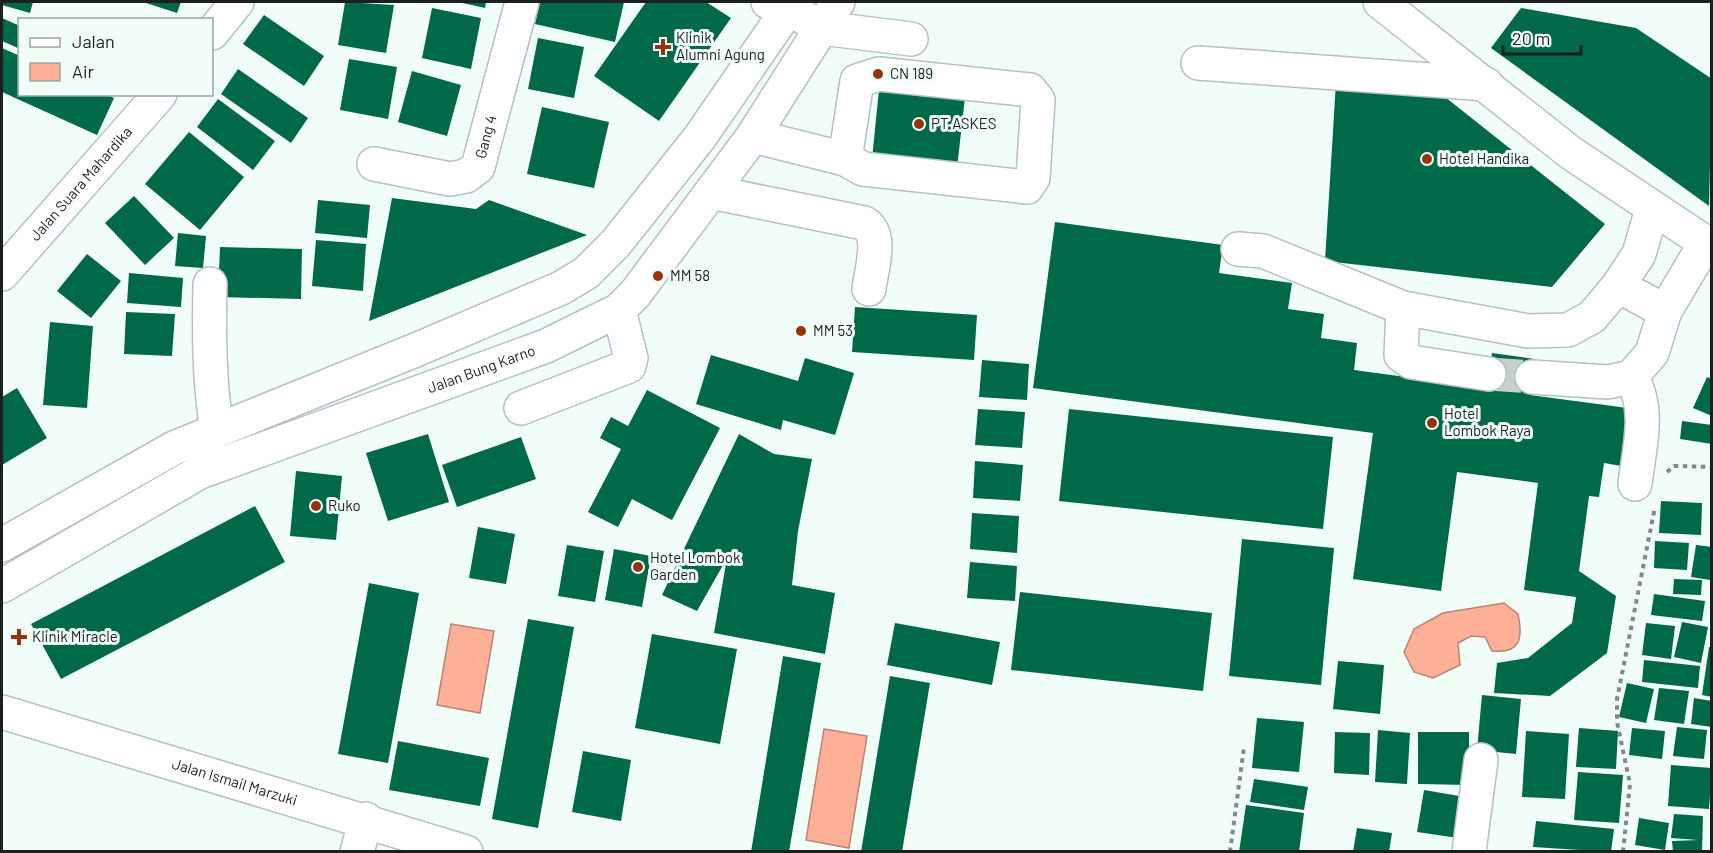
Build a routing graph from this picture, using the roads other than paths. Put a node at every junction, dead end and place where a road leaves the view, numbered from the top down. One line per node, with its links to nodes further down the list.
1 (237, 2): 6 (main road)
2 (522, 2): 13 (main road, Gang 4)
3 (1380, 2): 9 (main road)
4 (783, 4): 5 (main road); 15 (main road)
5 (830, 15): 7 (main road); 11 (main road, Jalan Bung Karno)
6 (213, 32)
7 (911, 39)
8 (1198, 63): 9 (main road)
9 (1486, 84): 16 (main road)
10 (158, 96): 20 (main road, Jalan Suara Mahardika)
11 (753, 136): 12 (main road); 14 (main road, Jalan Bung Karno)
12 (845, 159): 12 (main road)
13 (374, 164)
14 (711, 192): 17 (main road, Jalan Bung Karno); 23 (main road)
15 (646, 207): 17 (main road); 27 (main road)
16 (1652, 209): 18 (main road); 22 (main road)
17 (682, 231): 25 (main road, Jalan Bung Karno)
18 (1705, 238): 26 (main road)
19 (1238, 249): 24 (main road)
20 (2, 274)
21 (210, 284): 33 (main road)
22 (1618, 286): 24 (main road); 26 (main road)
23 (868, 289)
24 (1402, 308): 28 (main road)
25 (619, 310): 31 (main road, Jalan Bung Karno); 32 (main road)
26 (1665, 311): 29 (main road)
27 (418, 349): 31 (main road); 33 (main road)
28 (1488, 374)
29 (1631, 376): 30 (main road); 35 (main road)
30 (1532, 377)
31 (434, 385): 36 (main road, Jalan Bung Karno)
32 (521, 408)
33 (217, 431): 34 (main road)
34 (108, 486): 36 (main road); 37 (main road)
35 (1652, 486)
36 (124, 516): 38 (main road, Jalan Bung Karno)
37 (2, 545)
38 (2, 586)
39 (2, 712): 41 (main road, Jalan Ismail Marzuki)
40 (1481, 760): 44 (main road)
41 (366, 819): 42 (main road); 43 (main road, Jalan Ismail Marzuki)
42 (357, 852)
43 (466, 852)
44 (1469, 852)

